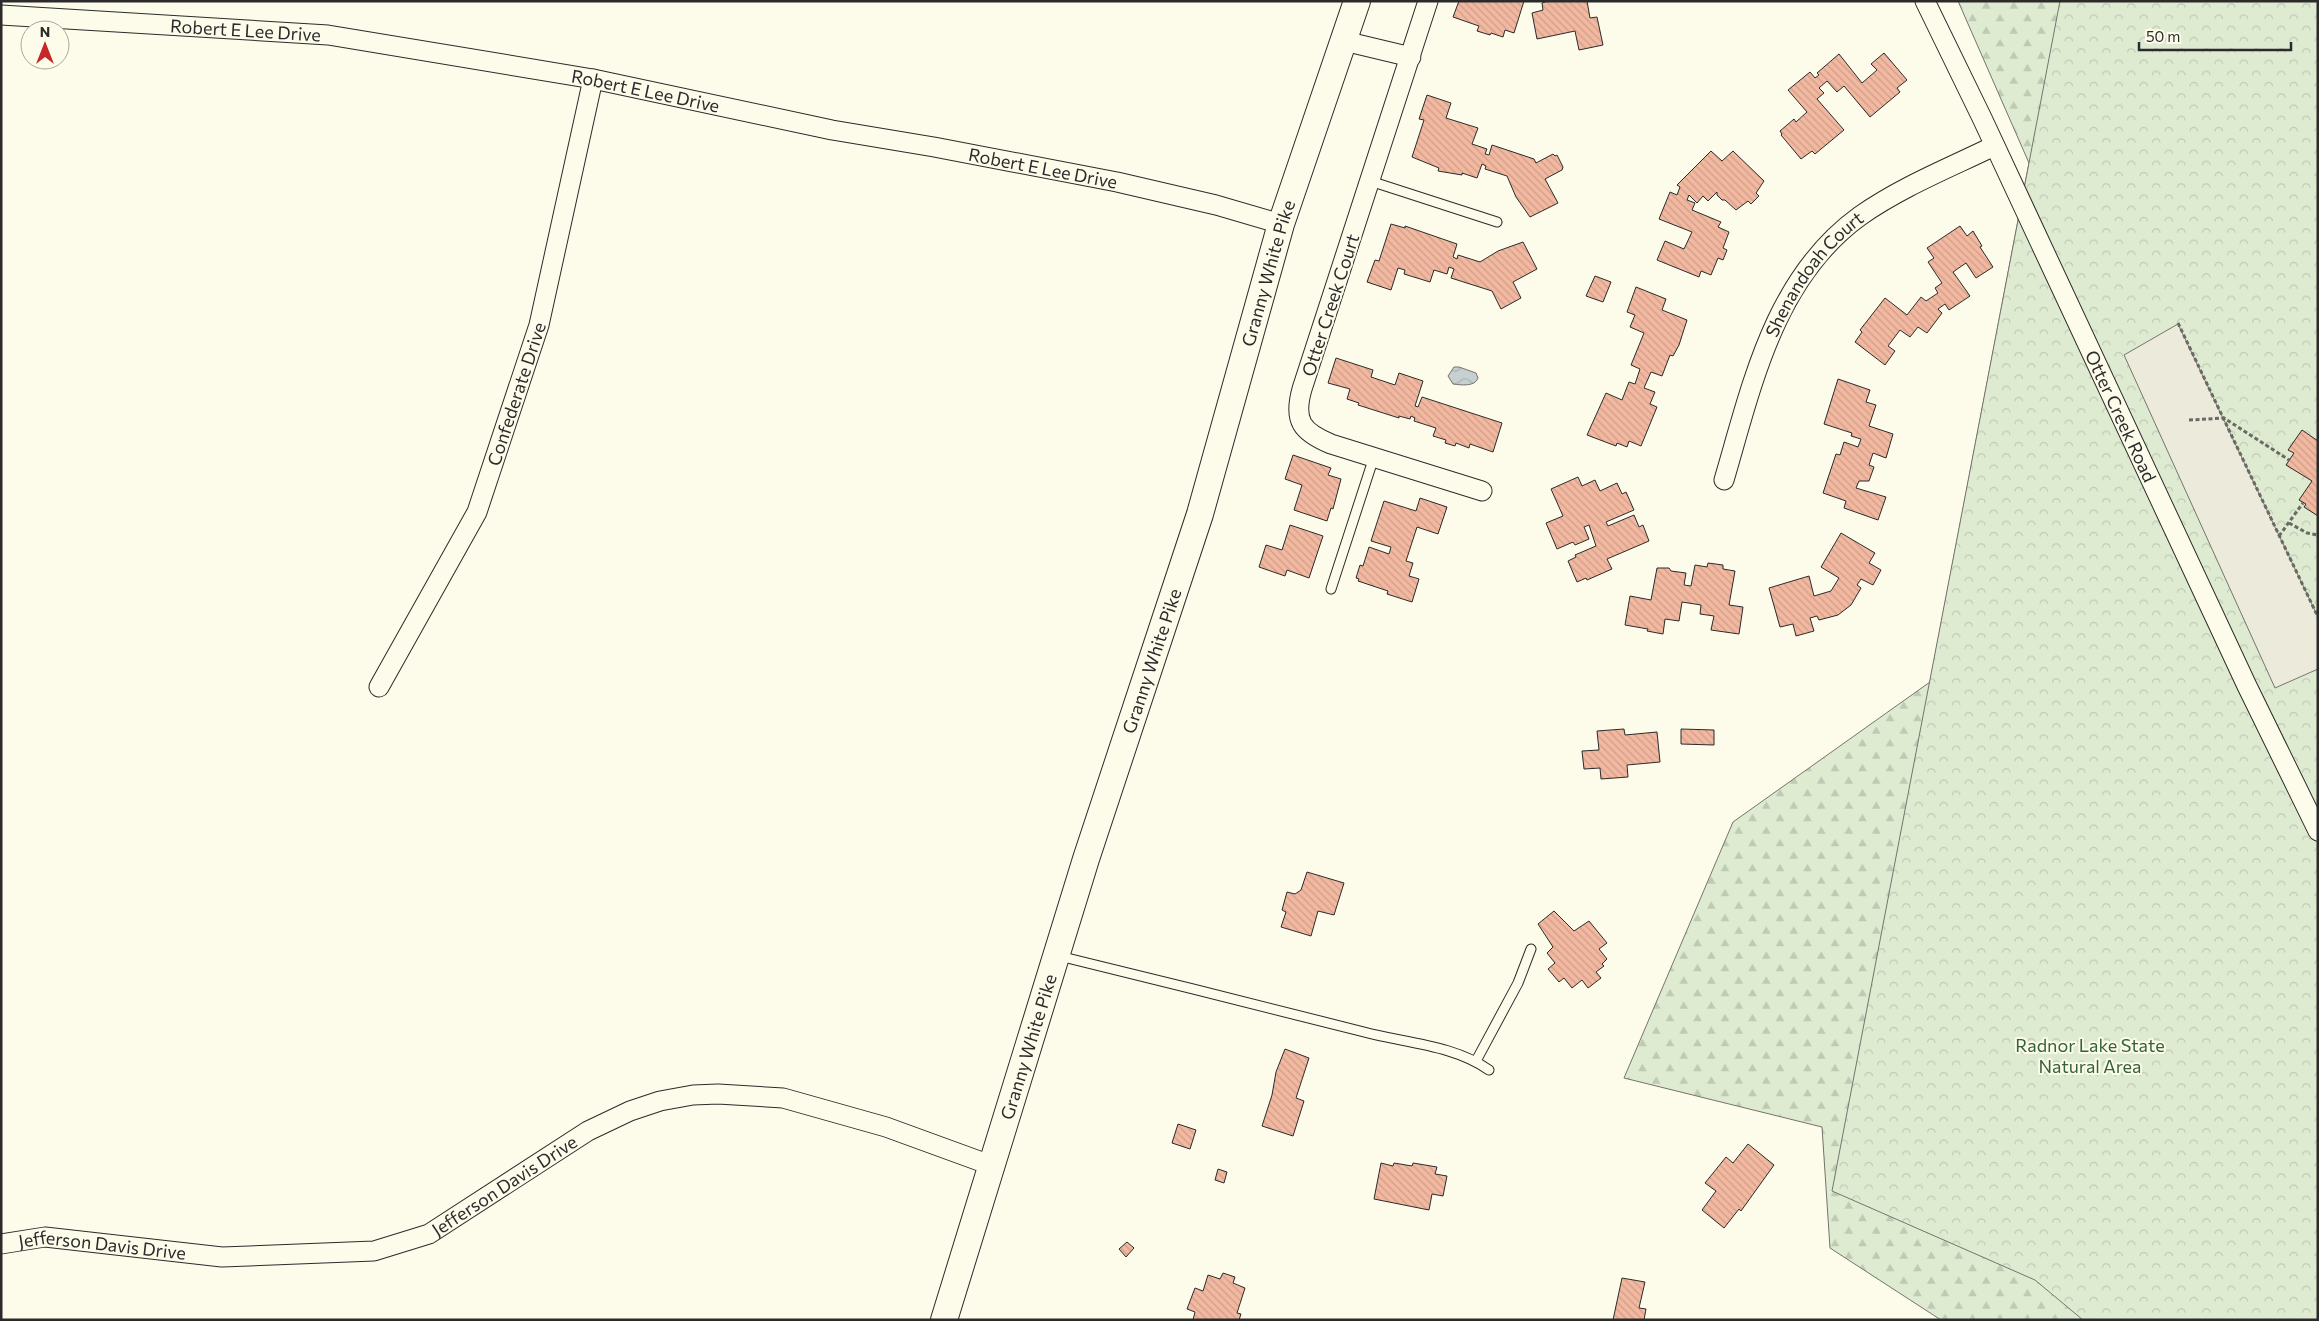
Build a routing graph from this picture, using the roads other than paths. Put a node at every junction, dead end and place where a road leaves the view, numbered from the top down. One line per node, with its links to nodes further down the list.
1 (1357, 1): 5 (main road, Granny White Pike)
2 (1428, 1): 6 (street, Otter Creek Court)
3 (1925, 1): 8 (street, Otter Creek Road)
4 (1, 14): 7 (street, Robert E Lee Drive)
5 (1344, 40): 6 (street); 11 (main road, Granny White Pike)
6 (1411, 57): 9 (street, Otter Creek Court)
7 (594, 79): 11 (street, Robert E Lee Drive); 16 (street, Confederate Drive)
8 (1994, 146): 13 (street, Shenandoah Court); 17 (street, Otter Creek Road)
9 (1370, 181): 10 (lane); 12 (street, Otter Creek Court)
10 (1497, 222)
11 (1281, 224): 19 (main road, Granny White Pike)
12 (1374, 457): 14 (street, Otter Creek Court); 15 (lane)
13 (1724, 480)
14 (1482, 491)
15 (1331, 589)
16 (379, 687)
17 (2318, 831)
18 (1531, 949): 20 (lane)
19 (1056, 955): 20 (lane); 22 (main road, Granny White Pike)
20 (1476, 1061): 21 (lane)
21 (1490, 1070)
22 (993, 1166): 23 (street, Jefferson Davis Drive); 24 (main road, Granny White Pike)
23 (1, 1244)
24 (944, 1320)

